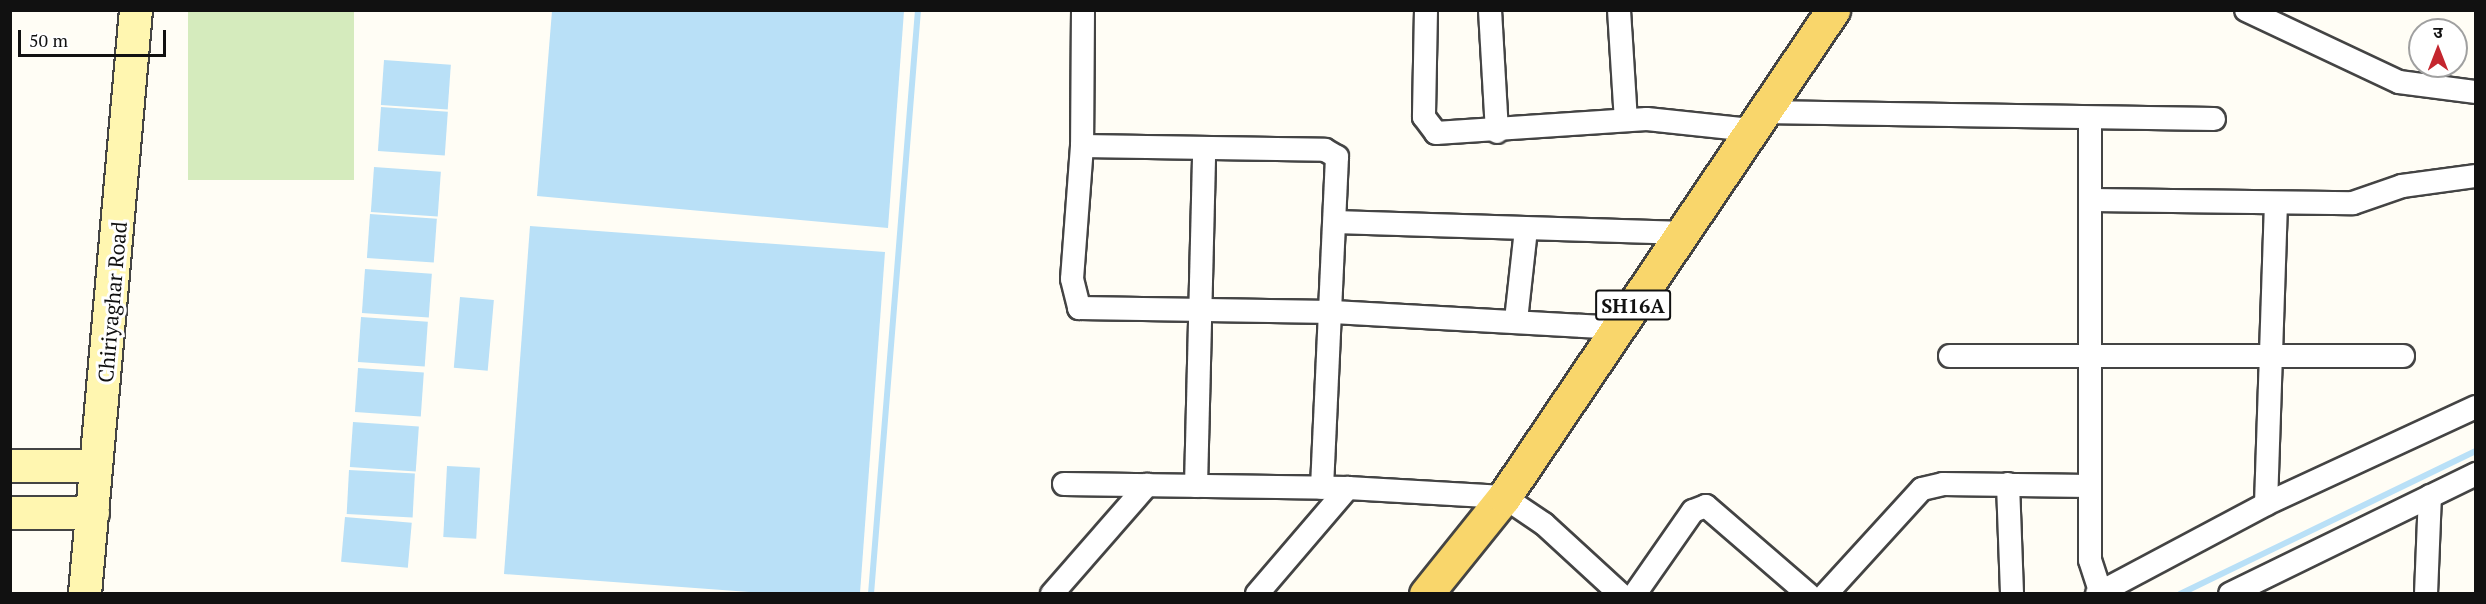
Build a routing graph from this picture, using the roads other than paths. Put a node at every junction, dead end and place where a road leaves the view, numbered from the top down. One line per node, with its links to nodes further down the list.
1 (136, 10): 32 (street, Chiriyaghar Road)
2 (1083, 10): 14 (street)
3 (1426, 10): 13 (street)
4 (1490, 10): 13 (street)
5 (1619, 10): 11 (street)
6 (1833, 10): 12 (main road, SH16A)
7 (2246, 10): 8 (street)
8 (2475, 92)
9 (2090, 118): 10 (street); 12 (street); 17 (street)
10 (2214, 119)
11 (1626, 120): 12 (street); 13 (street)
12 (1756, 121): 21 (main road, SH16A)
13 (1497, 132)
14 (1082, 146): 15 (street); 23 (street)
15 (1204, 151): 19 (street); 23 (street)
16 (2475, 176): 18 (street)
17 (2092, 200): 18 (street); 27 (street)
18 (2276, 206): 26 (street)
19 (1338, 222): 20 (street); 22 (street)
20 (1526, 229): 21 (street); 24 (street)
21 (1682, 233): 25 (main road, SH16A)
22 (1334, 312): 23 (street); 24 (street); 39 (street)
23 (1200, 313): 37 (street)
24 (1516, 320): 25 (street)
25 (1617, 328): 42 (main road, SH16A)
26 (2272, 354): 27 (street); 29 (street); 43 (street)
27 (2092, 355): 28 (street); 38 (street)
28 (1950, 356)
29 (2403, 356)
30 (2475, 407): 43 (street)
31 (10, 466): 32 (street)
32 (96, 466): 45 (street, Chiriyaghar Road)
33 (2475, 474): 41 (street)
34 (1064, 484): 36 (street)
35 (2008, 484): 38 (street); 54 (street); 55 (street)
36 (1147, 485): 37 (street); 48 (street)
37 (1196, 486): 39 (street)
38 (2089, 486): 46 (street)
39 (1322, 488): 40 (street)
40 (1348, 488): 42 (street); 49 (street)
41 (2430, 496): 56 (street); 57 (street)
42 (1504, 497): 50 (main road, SH16A); 51 (street)
43 (2266, 504): 46 (street)
44 (10, 513): 45 (street)
45 (93, 513): 47 (street, Chiriyaghar Road)
46 (2099, 593)
47 (85, 594)
48 (1052, 594)
49 (1257, 594)
50 (1426, 594)
51 (1620, 594)
52 (1635, 594): 53 (street)
53 (1808, 594)
54 (1826, 594)
55 (2012, 594)
56 (2230, 594)
57 (2426, 594)

